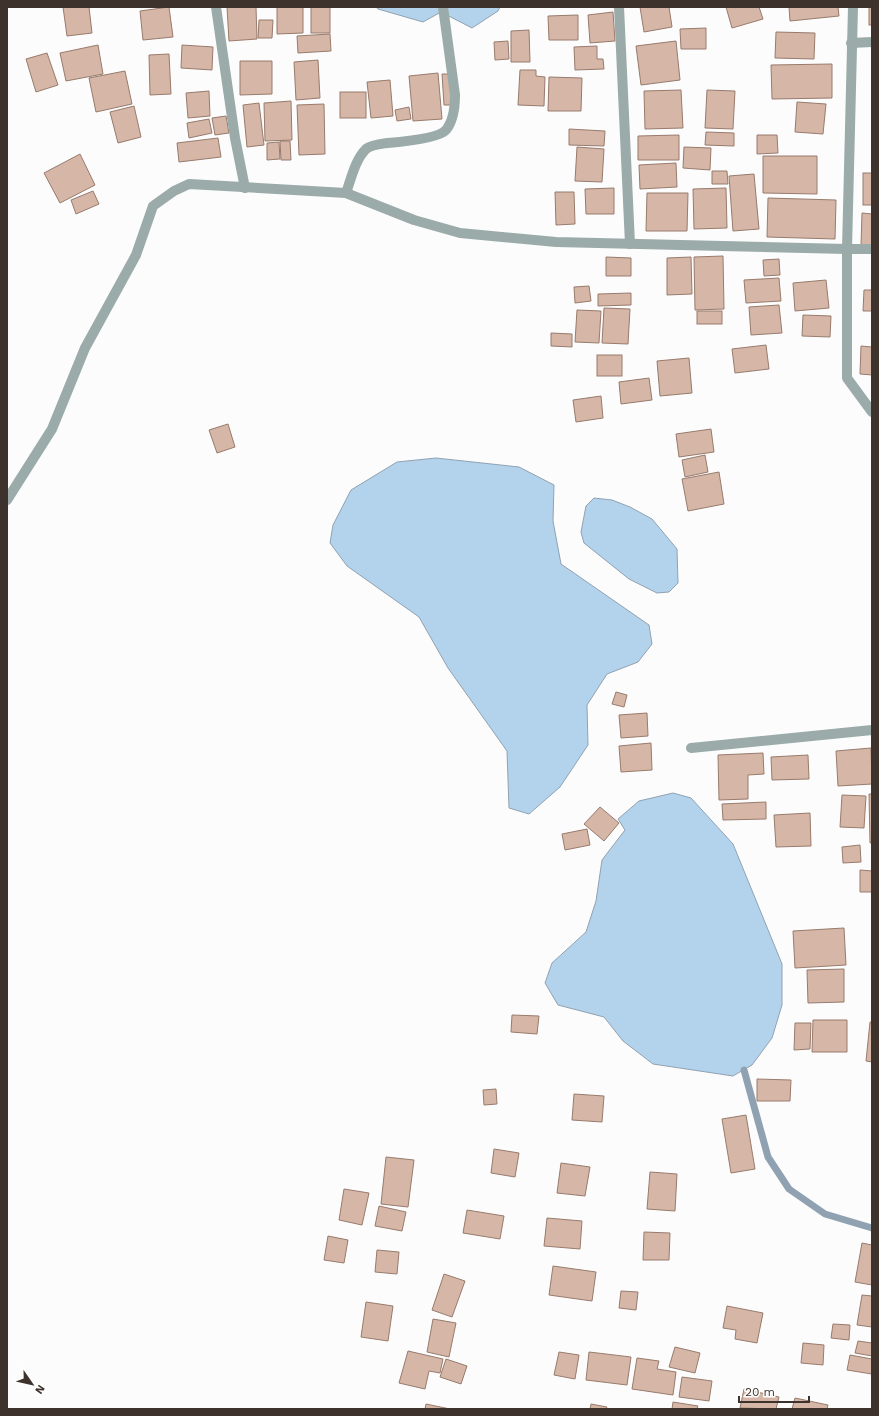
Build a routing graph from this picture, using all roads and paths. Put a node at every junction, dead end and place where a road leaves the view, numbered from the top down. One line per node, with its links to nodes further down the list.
1 (216, 7): 7 (street)
2 (443, 7): 8 (street)
3 (619, 7): 9 (street)
4 (853, 7): 6 (street)
5 (872, 42): 6 (street)
6 (851, 43): 10 (street)
7 (245, 188): 8 (street); 13 (street)
8 (346, 194): 9 (street)
9 (630, 244): 10 (street)
10 (847, 249): 11 (street); 12 (street)
11 (872, 249)
12 (872, 412)
13 (7, 500)
14 (872, 730): 15 (street)
15 (690, 748)

